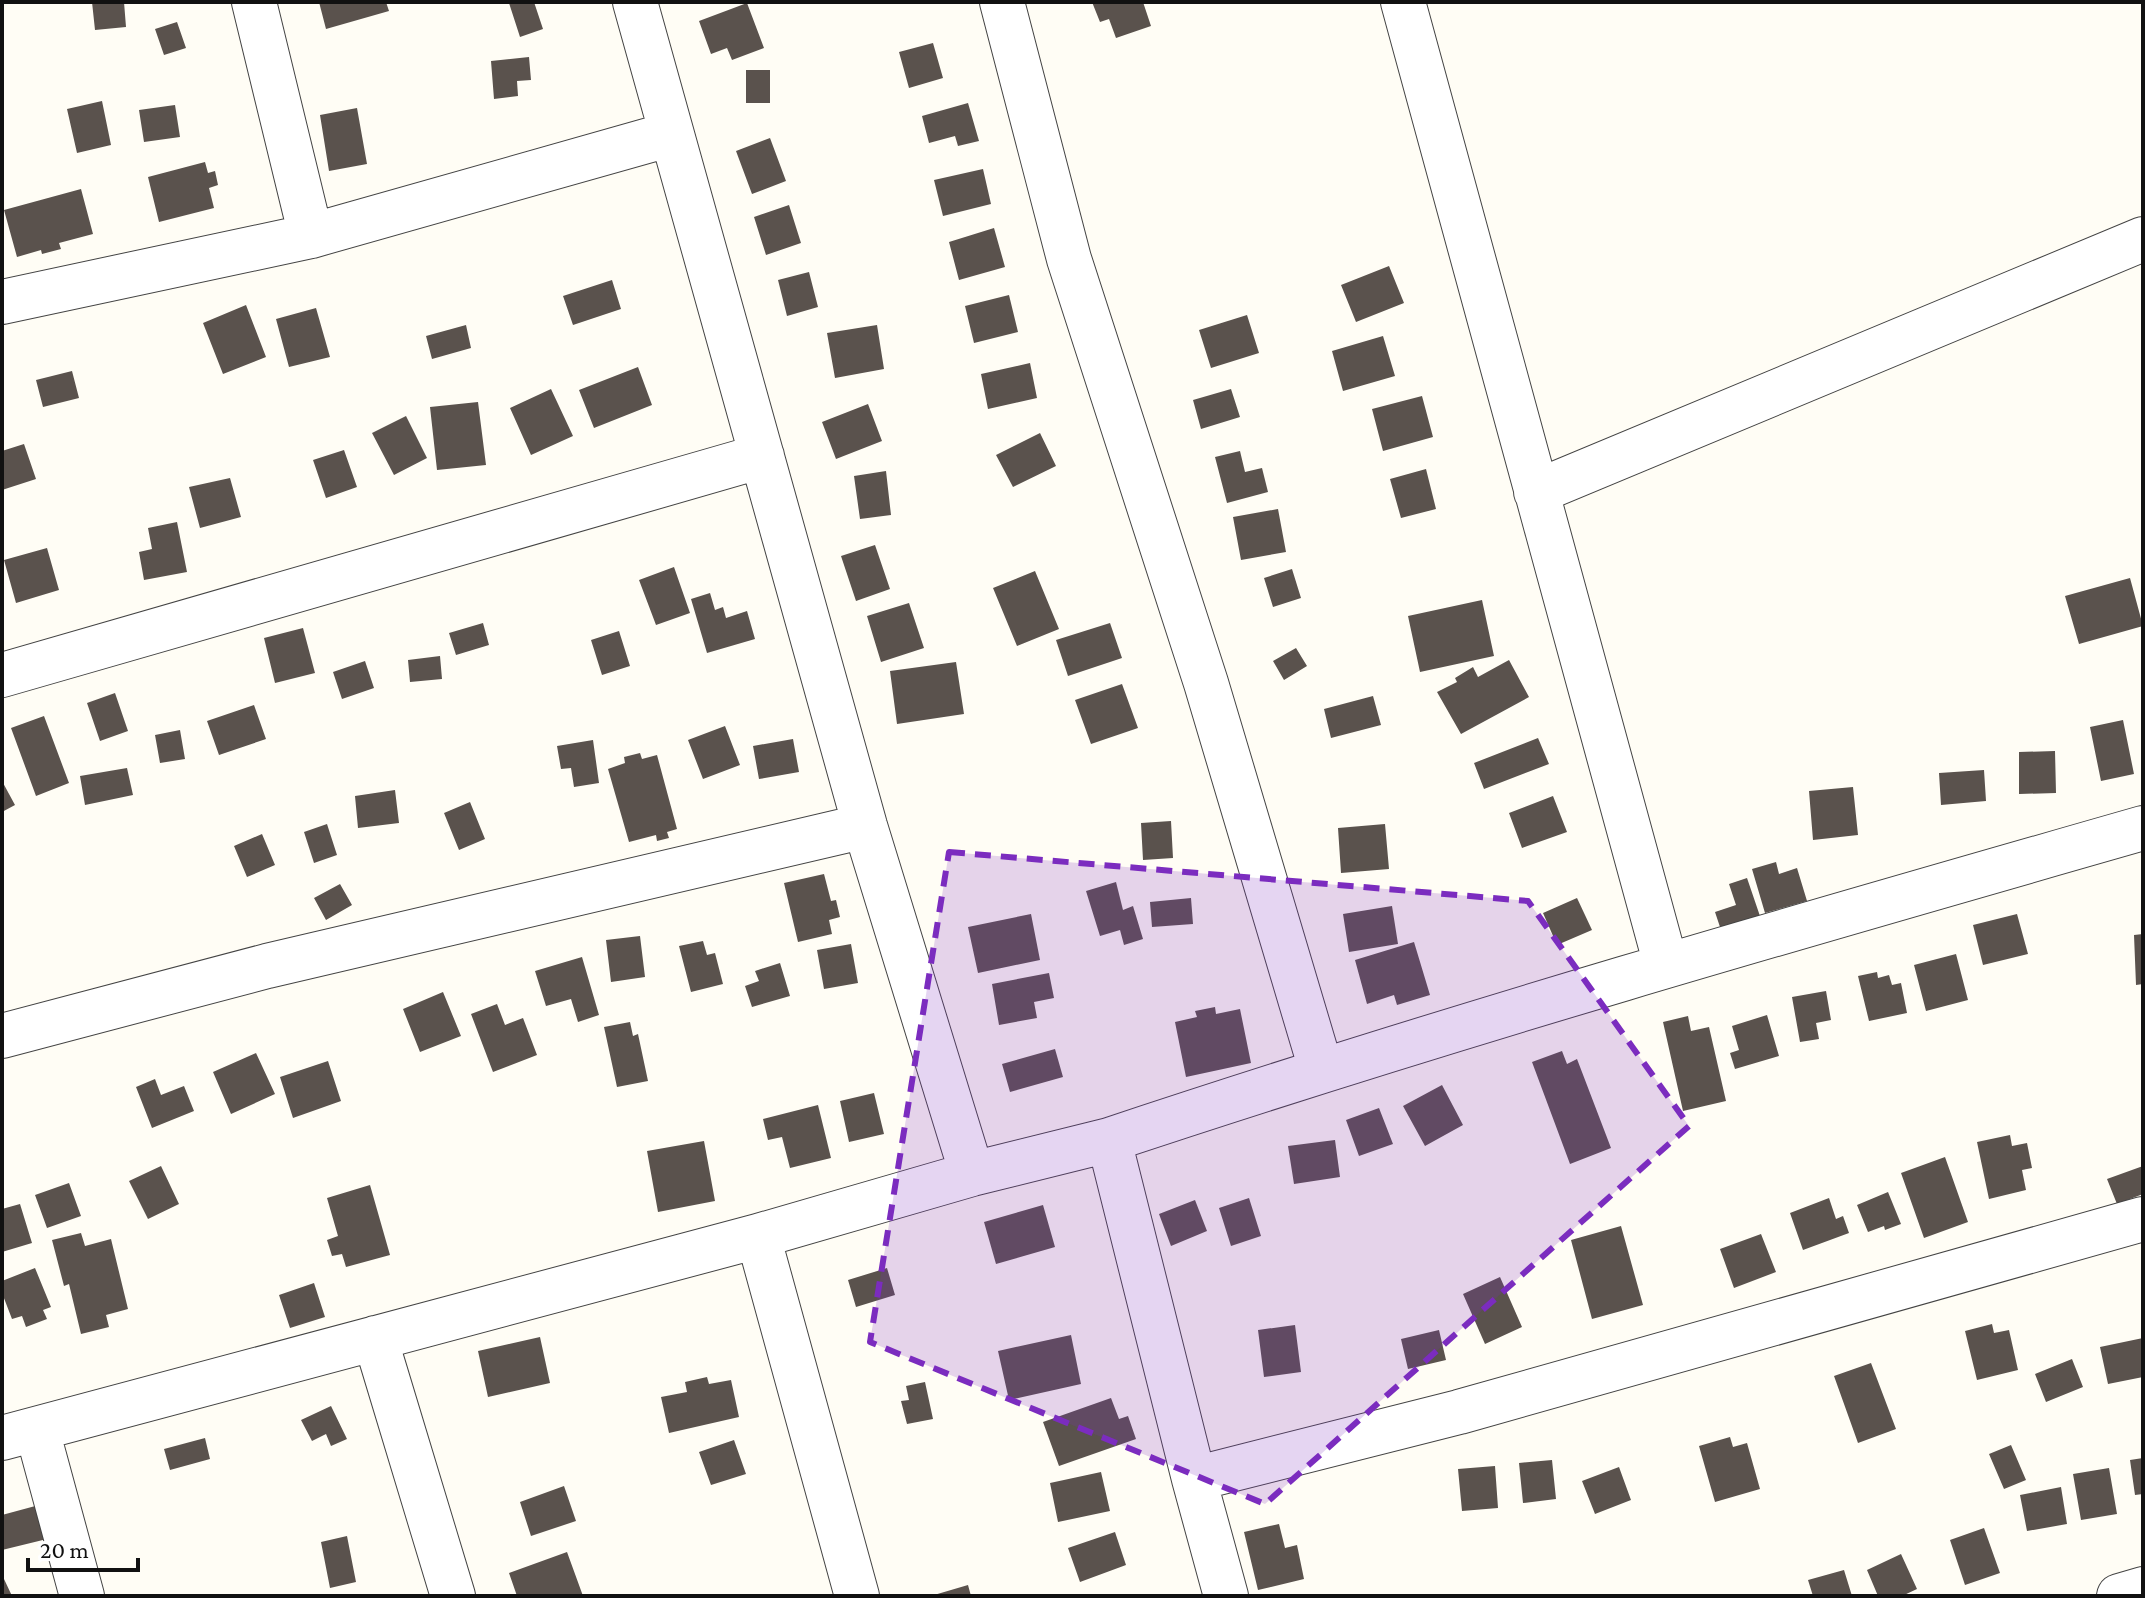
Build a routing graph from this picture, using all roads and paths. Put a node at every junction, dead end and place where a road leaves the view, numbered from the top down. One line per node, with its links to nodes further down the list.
1 (254, 2): 6 (street)
2 (635, 2): 5 (street)
3 (1002, 2): 16 (street)
4 (1403, 2): 10 (street)
5 (671, 134): 6 (street); 9 (street)
6 (311, 236): 8 (street)
7 (2143, 239): 10 (street)
8 (2, 302)
9 (762, 456): 11 (street); 12 (street)
10 (1536, 492): 14 (street)
11 (2, 675)
12 (865, 826): 15 (street); 18 (street)
13 (2143, 828): 14 (street)
14 (1666, 965): 16 (street)
15 (2, 1036)
16 (1321, 1069): 17 (street)
17 (1109, 1140): 18 (street); 23 (street)
18 (972, 1174): 20 (street)
19 (2143, 1219): 23 (street)
20 (758, 1236): 21 (street); 27 (street)
21 (375, 1338): 22 (street); 26 (street)
22 (19, 1434): 25 (street)
23 (1194, 1479): 28 (street)
24 (2143, 1589): 29 (street)
25 (82, 1596)
26 (453, 1596)
27 (857, 1596)
28 (1226, 1596)
29 (2119, 1596)

